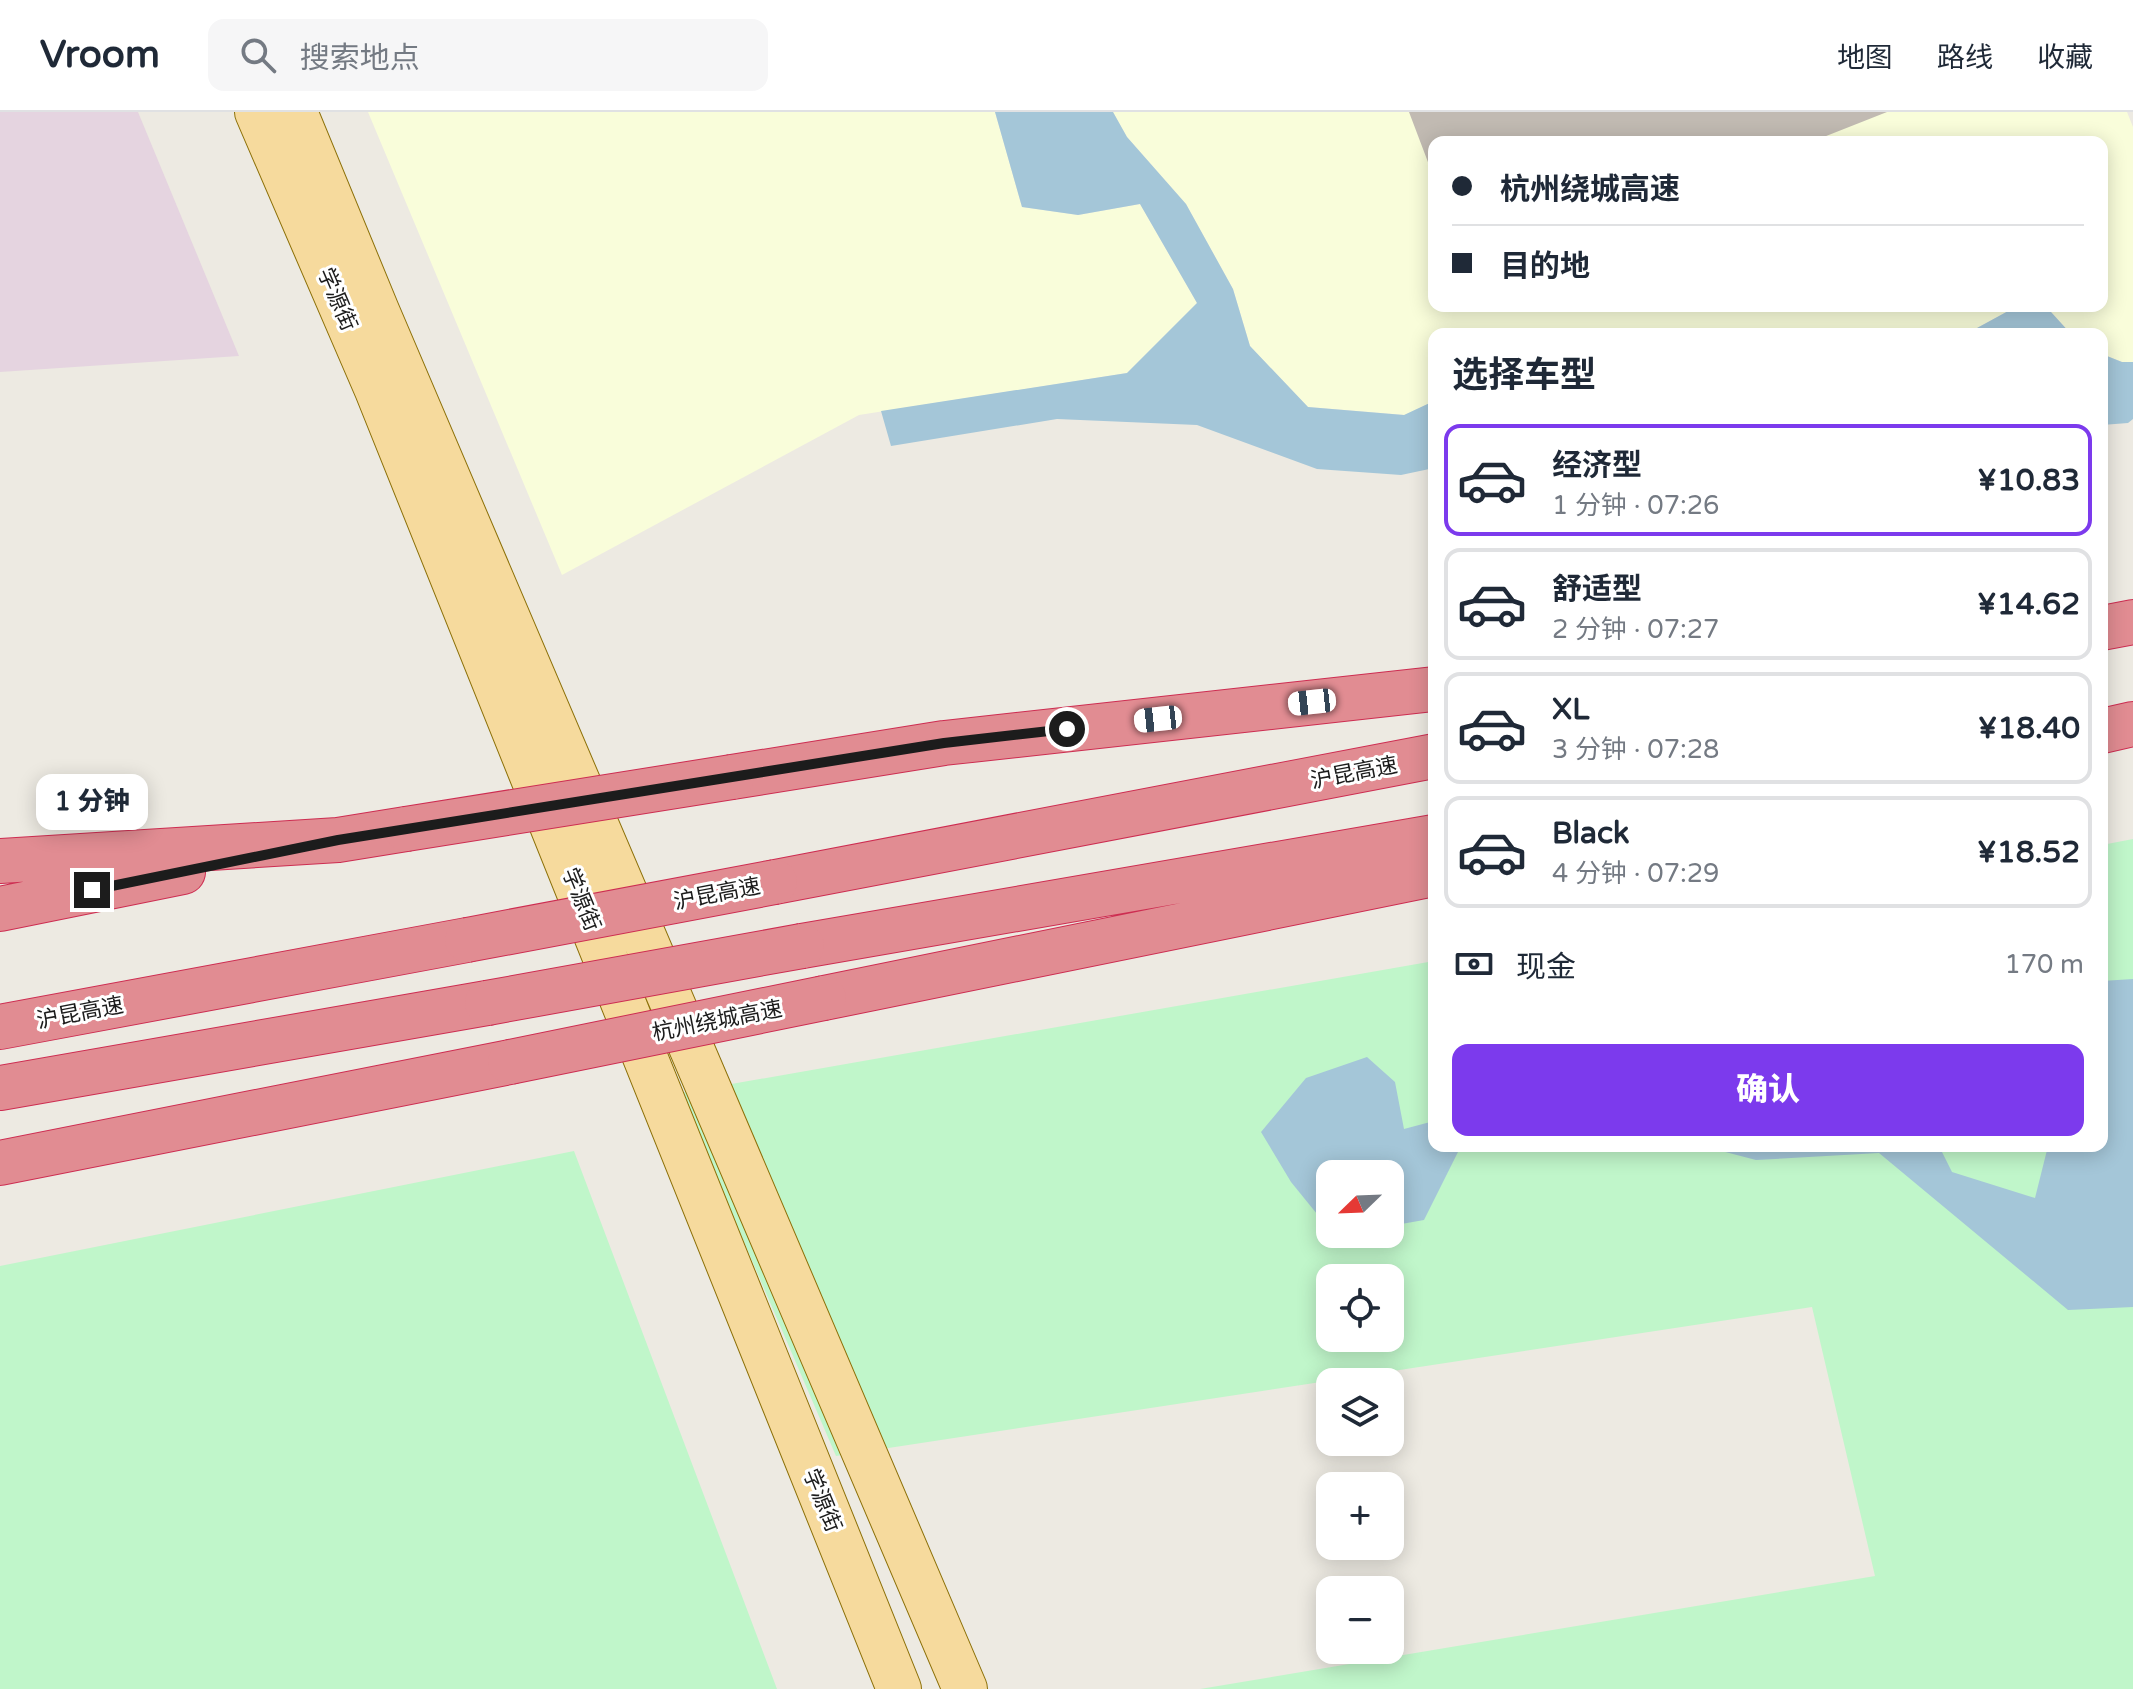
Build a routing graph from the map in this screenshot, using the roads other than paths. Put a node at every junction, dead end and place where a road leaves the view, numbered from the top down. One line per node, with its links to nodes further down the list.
1 (257, 112): 21 (main road, 学源街)
2 (295, 112): 22 (main road)
3 (2133, 611): 4 (highway)
4 (2108, 613)
5 (2133, 622): 6 (highway)
6 (2108, 627)
7 (1428, 690): 14 (highway, bridge)
8 (2133, 718): 9 (highway)
9 (2108, 722)
10 (2133, 724): 11 (highway)
11 (2108, 730)
12 (1428, 757): 18 (highway, 沪昆高速, bridge)
13 (1428, 838): 19 (highway, bridge)
14 (338, 840): 15 (highway); 17 (highway)
15 (0, 861)
16 (1428, 875): 20 (highway, 杭州绕城高速, bridge)
17 (0, 909)
18 (0, 1027)
19 (0, 1088)
20 (0, 1163)
21 (899, 1689)
22 (965, 1689)

